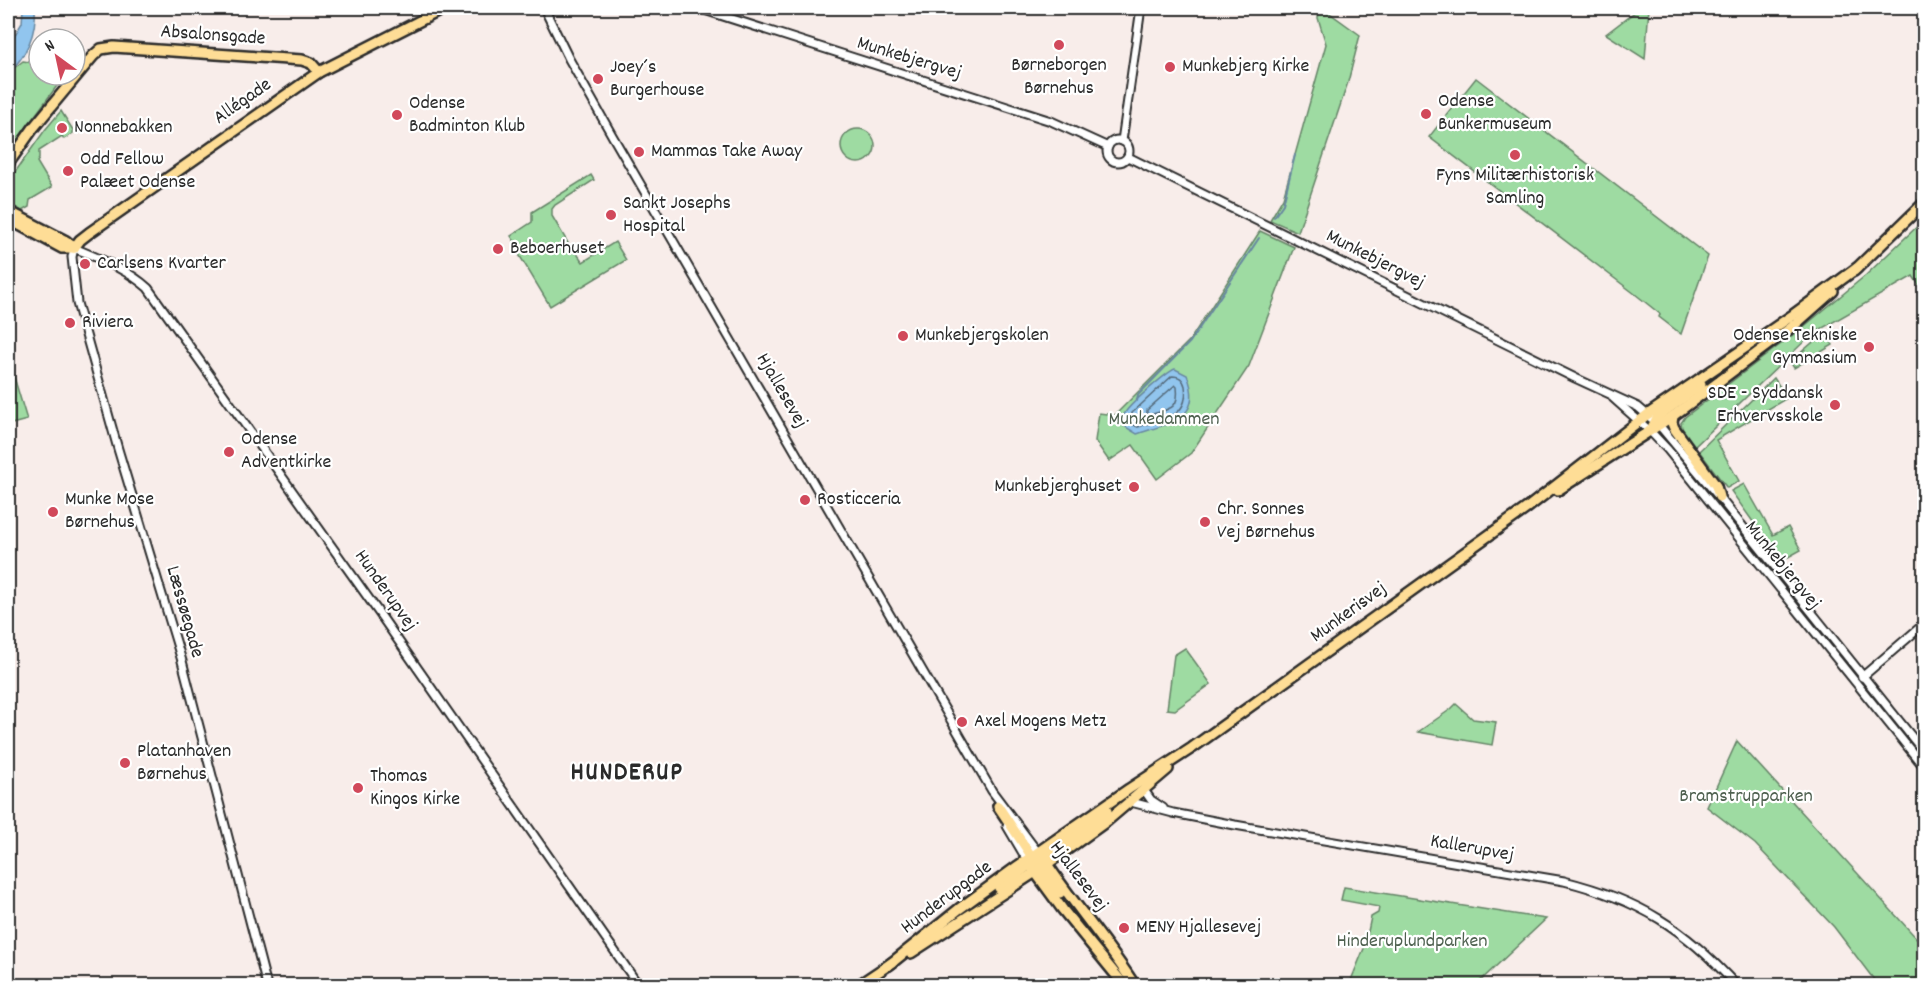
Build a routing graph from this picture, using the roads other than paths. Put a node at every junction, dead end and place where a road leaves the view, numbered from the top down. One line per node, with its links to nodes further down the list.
1 (445, 8): 5 (main road, Allégade)
2 (544, 8): 25 (street, Hjallesevej)
3 (698, 8): 7 (street, Munkebjergvej)
4 (1141, 8): 6 (street)
5 (319, 72): 9 (main road, Absalonsgade); 13 (main road, Allégade)
6 (1122, 141): 7 (street); 8 (street)
7 (1108, 147): 8 (street)
8 (1128, 157): 16 (street, Munkebjergvej)
9 (8, 164)
10 (1924, 203): 14 (main road, Munkerisvej)
11 (8, 211): 13 (main road, Hunderupvej)
12 (8, 218): 13 (main road, Hunderupvej)
13 (74, 248): 31 (street, Læssøegade); 32 (street, Hunderupvej)
14 (1857, 268): 15 (main road, Munkerisvej); 16 (main road, Munkerisvej)
15 (1673, 416): 16 (main road, Munkerisvej); 17 (main road)
16 (1649, 423): 17 (street, Munkebjergvej); 18 (main road, Munkerisvej); 18 (main road, Munkerisvej); 23 (street, Munkebjergvej)
17 (1719, 497): 20 (street, Munkebjergvej)
18 (1527, 508): 21 (main road, Munkerisvej)
19 (1924, 624): 20 (street)
20 (1862, 676): 22 (street, Munkebjergvej)
21 (1192, 748): 24 (main road, Munkerisvej); 29 (main road, Munkerisvej)
22 (1924, 752)
23 (1924, 767)
24 (1144, 790): 26 (main road, Munkerisvej); 28 (street, Kallerupvej)
25 (992, 791): 27 (street, Hjallesevej); 29 (street, Hjallesevej)
26 (1131, 802): 28 (street, Kallerupvej); 29 (main road, Munkerisvej)
27 (998, 806): 29 (main road)
28 (1173, 813): 36 (street, Kallerupvej)
29 (1036, 862): 30 (main road, Hunderupgade); 30 (main road, Hunderupgade); 34 (main road, Hjallesevej); 35 (main road, Hjallesevej)
30 (889, 965): 33 (main road, Hunderupgade)
31 (267, 986)
32 (639, 986)
33 (857, 986)
34 (1125, 986)
35 (1135, 986)
36 (1737, 986)

